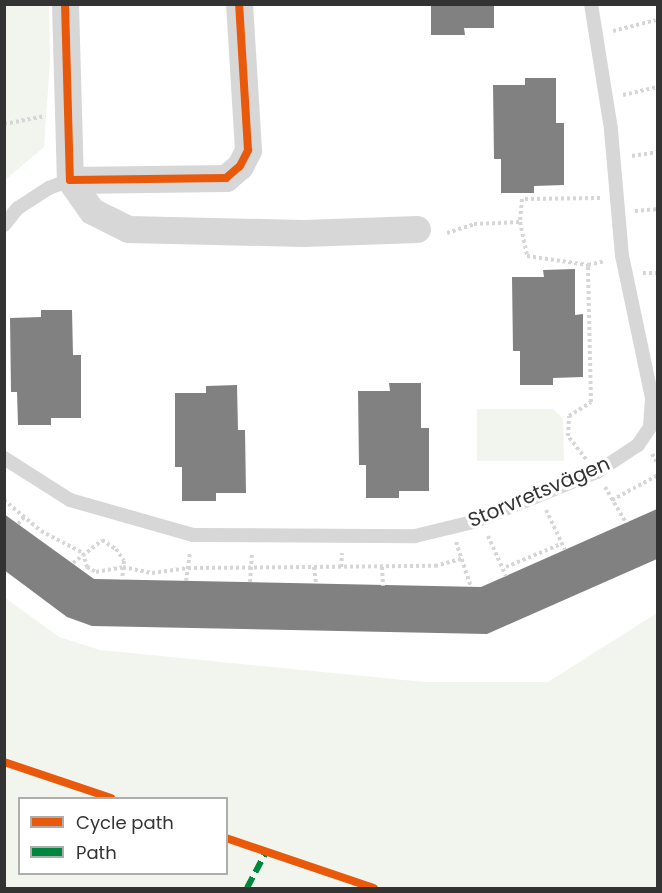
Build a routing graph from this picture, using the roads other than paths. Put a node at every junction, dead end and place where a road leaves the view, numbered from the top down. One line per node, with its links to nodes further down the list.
1 (65, 4): 4 (street)
2 (239, 4): 4 (street)
3 (591, 4): 7 (lane, Storvretsvägen)
4 (70, 180): 5 (lane); 6 (street)
5 (4, 225)
6 (417, 229)
7 (4, 458)

